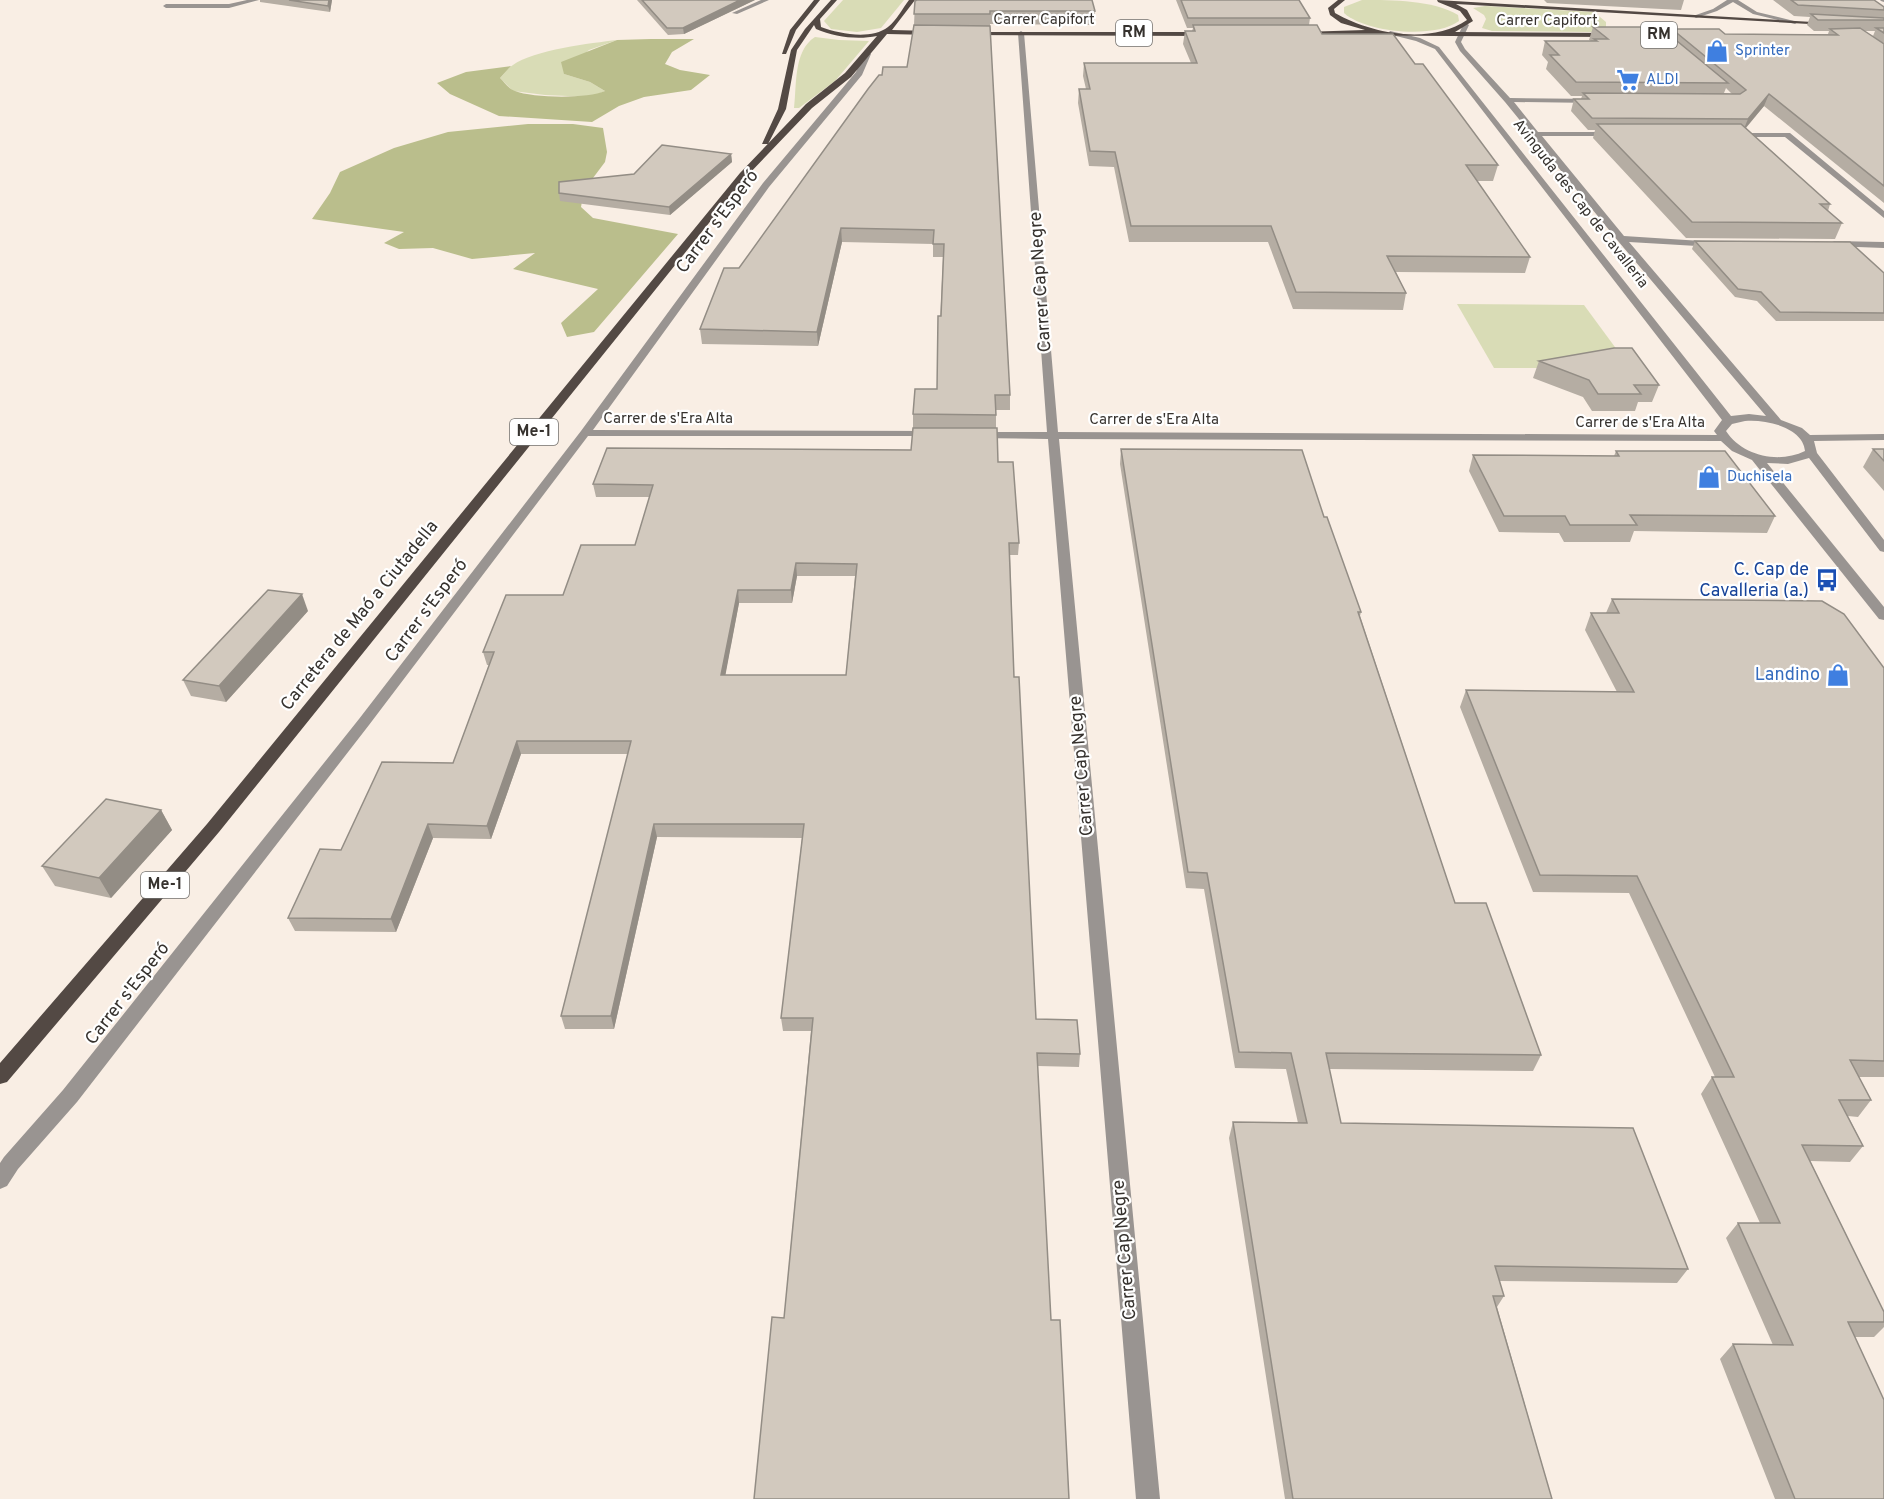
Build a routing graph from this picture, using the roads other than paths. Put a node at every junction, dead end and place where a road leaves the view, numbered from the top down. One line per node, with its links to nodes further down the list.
1 (255, 0): 9 (street)
2 (766, 0): 10 (street)
3 (817, 0): 25 (main road)
4 (834, 0): 12 (main road, Carretera de Maó a Ciutadella)
5 (912, 0): 16 (main road, Carretera de Maó a Ciutadella)
6 (1342, 0): 20 (main road, RM)
7 (1438, 0): 11 (main road, RM); 15 (main road, RM)
8 (1732, 0): 11 (street); 13 (street)
9 (166, 6)
10 (735, 13)
11 (1696, 16): 13 (main road, RM)
12 (817, 20): 16 (main road); 25 (main road, Carretera de Maó a Ciutadella / Me-1)
13 (1795, 22): 14 (main road, RM)
14 (1840, 24)
15 (1463, 30): 20 (main road, RM); 23 (main road, Carrer Capifort / RM); 26 (street, Avinguda des Cap de Cavalleria)
16 (885, 33): 17 (main road); 24 (main road, Carretera de Maó a Ciutadella / Me-1)
17 (942, 33)
18 (965, 33): 19 (main road, Carrer Capifort / RM)
19 (1021, 33): 21 (main road, Carrer Capifort / RM); 42 (street, Carrer Cap Negre)
20 (1386, 33): 22 (main road, RM); 37 (street, Avinguda des Cap de Cavalleria)
21 (1209, 34)
22 (1298, 34)
23 (1623, 35)
24 (867, 54): 31 (main road, Carretera de Maó a Ciutadella / Me-1); 39 (street, Carrer s'Esperó)
25 (786, 77): 31 (main road, Carretera de Maó a Ciutadella / Me-1)
26 (1508, 100): 27 (street); 28 (street, Avinguda des Cap de Cavalleria)
27 (1599, 101)
28 (1535, 134): 29 (street); 33 (street, Avinguda des Cap de Cavalleria)
29 (1619, 134)
30 (1727, 135): 32 (street)
31 (743, 175): 50 (main road, Carretera de Maó a Ciutadella / Me-1)
32 (1884, 215)
33 (1621, 239): 34 (street); 38 (street, Avinguda des Cap de Cavalleria)
34 (1724, 244)
35 (1827, 244): 36 (street)
36 (1884, 245)
37 (1729, 420): 38 (street); 44 (street)
38 (1778, 423): 45 (street)
39 (585, 433): 40 (street, Carrer de s'Era Alta); 51 (street, Carrer s'Esperó)
40 (945, 434)
41 (969, 435): 42 (street, Carrer de s'Era Alta)
42 (1053, 435): 44 (street, Carrer de s'Era Alta); 52 (street, Carrer Cap Negre)
43 (1884, 437): 45 (street)
44 (1723, 438): 47 (street)
45 (1807, 438): 46 (street)
46 (1810, 453): 47 (street); 48 (street)
47 (1756, 457): 49 (street)
48 (1884, 548)
49 (1884, 616)
50 (0, 1076)
51 (0, 1180)
52 (1148, 1499)

